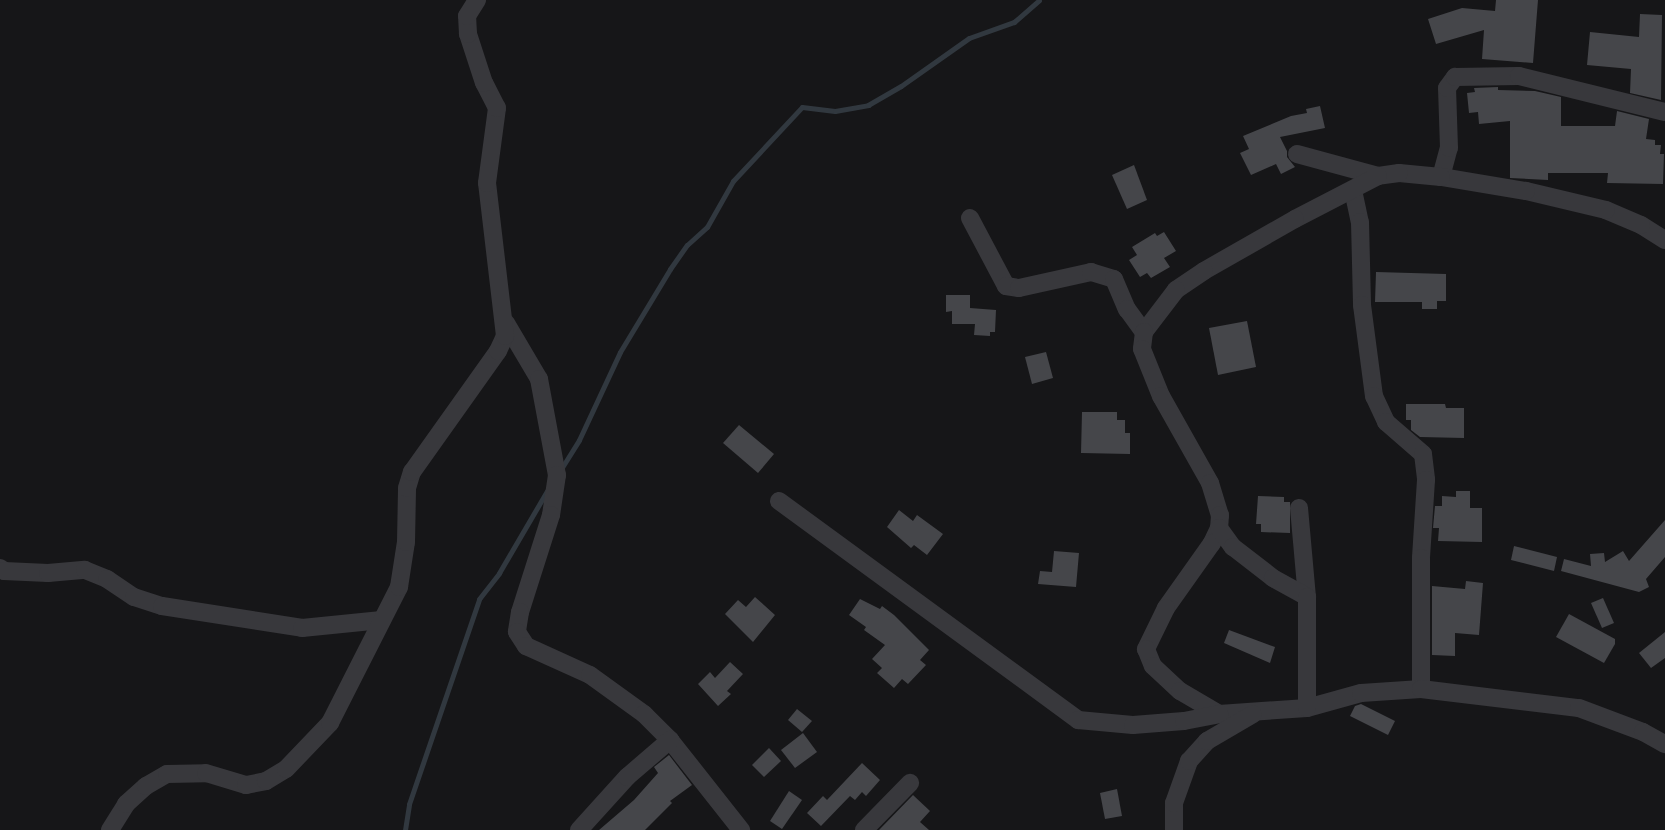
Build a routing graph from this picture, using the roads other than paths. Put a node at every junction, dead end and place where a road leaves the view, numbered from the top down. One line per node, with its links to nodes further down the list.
1 (477, 0): 9 (street)
2 (1665, 112): 5 (street)
3 (1297, 154): 4 (street)
4 (1378, 176): 5 (street); 6 (street)
5 (1441, 177): 8 (street)
6 (1353, 190): 10 (street); 17 (street)
7 (970, 218): 10 (street)
8 (1665, 240)
9 (506, 323): 16 (street); 21 (street)
10 (1144, 332): 13 (street)
11 (779, 500): 20 (street)
12 (1299, 508): 15 (street)
13 (1219, 528): 15 (street); 20 (street)
14 (0, 568): 16 (street)
15 (1307, 597): 18 (street)
16 (382, 620): 24 (street)
17 (1421, 689): 18 (street); 22 (street)
18 (1307, 708): 19 (street)
19 (1255, 713): 20 (street); 28 (street)
20 (1219, 714)
21 (670, 740): 25 (street); 26 (street)
22 (1665, 744)
23 (910, 783): 27 (street)
24 (110, 830)
25 (579, 830)
26 (741, 830)
27 (864, 830)
28 (1174, 830)

